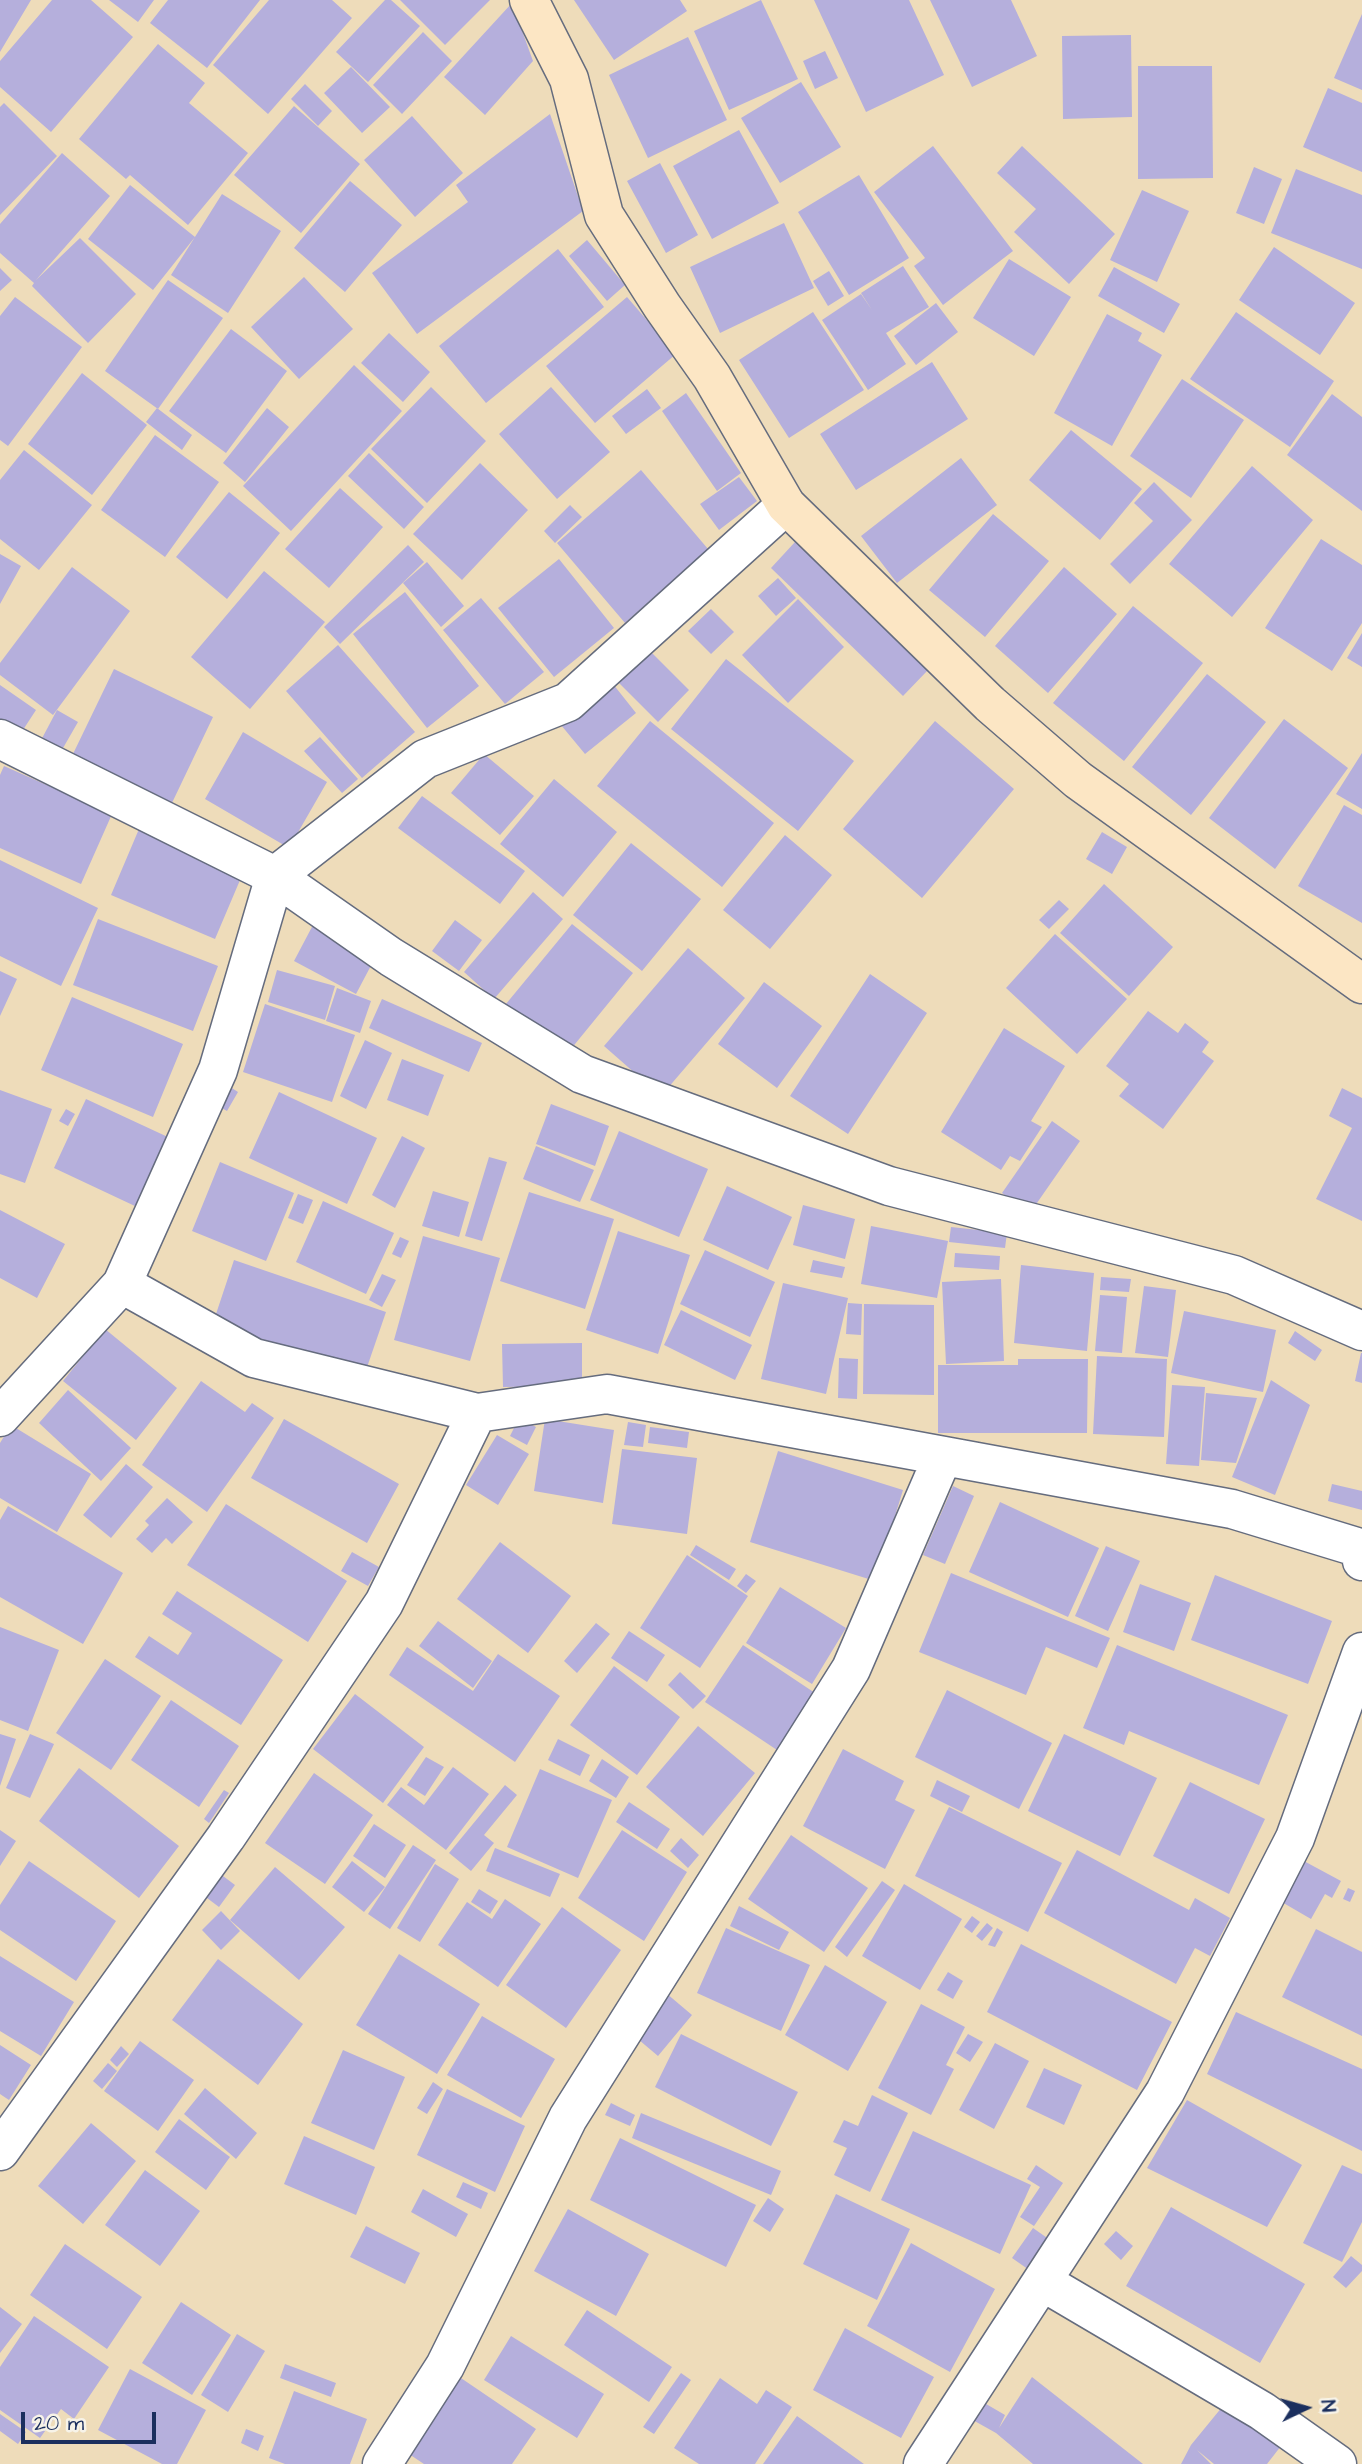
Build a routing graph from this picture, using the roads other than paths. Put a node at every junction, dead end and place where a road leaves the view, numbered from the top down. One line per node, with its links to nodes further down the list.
1 (529, 0): 2 (street)
2 (786, 505): 4 (street); 5 (street)
3 (0, 739): 4 (street)
4 (275, 876): 6 (street); 7 (street)
5 (1362, 984)
6 (122, 1283): 8 (street); 9 (street)
7 (1362, 1331)
8 (477, 1413): 10 (street); 13 (street)
9 (0, 1417)
10 (943, 1456): 11 (street); 16 (street)
11 (1362, 1561)
12 (1362, 1652): 14 (street)
13 (0, 2151)
14 (1043, 2282): 15 (street); 17 (street)
15 (941, 2454)
16 (383, 2464)
17 (1337, 2464)

